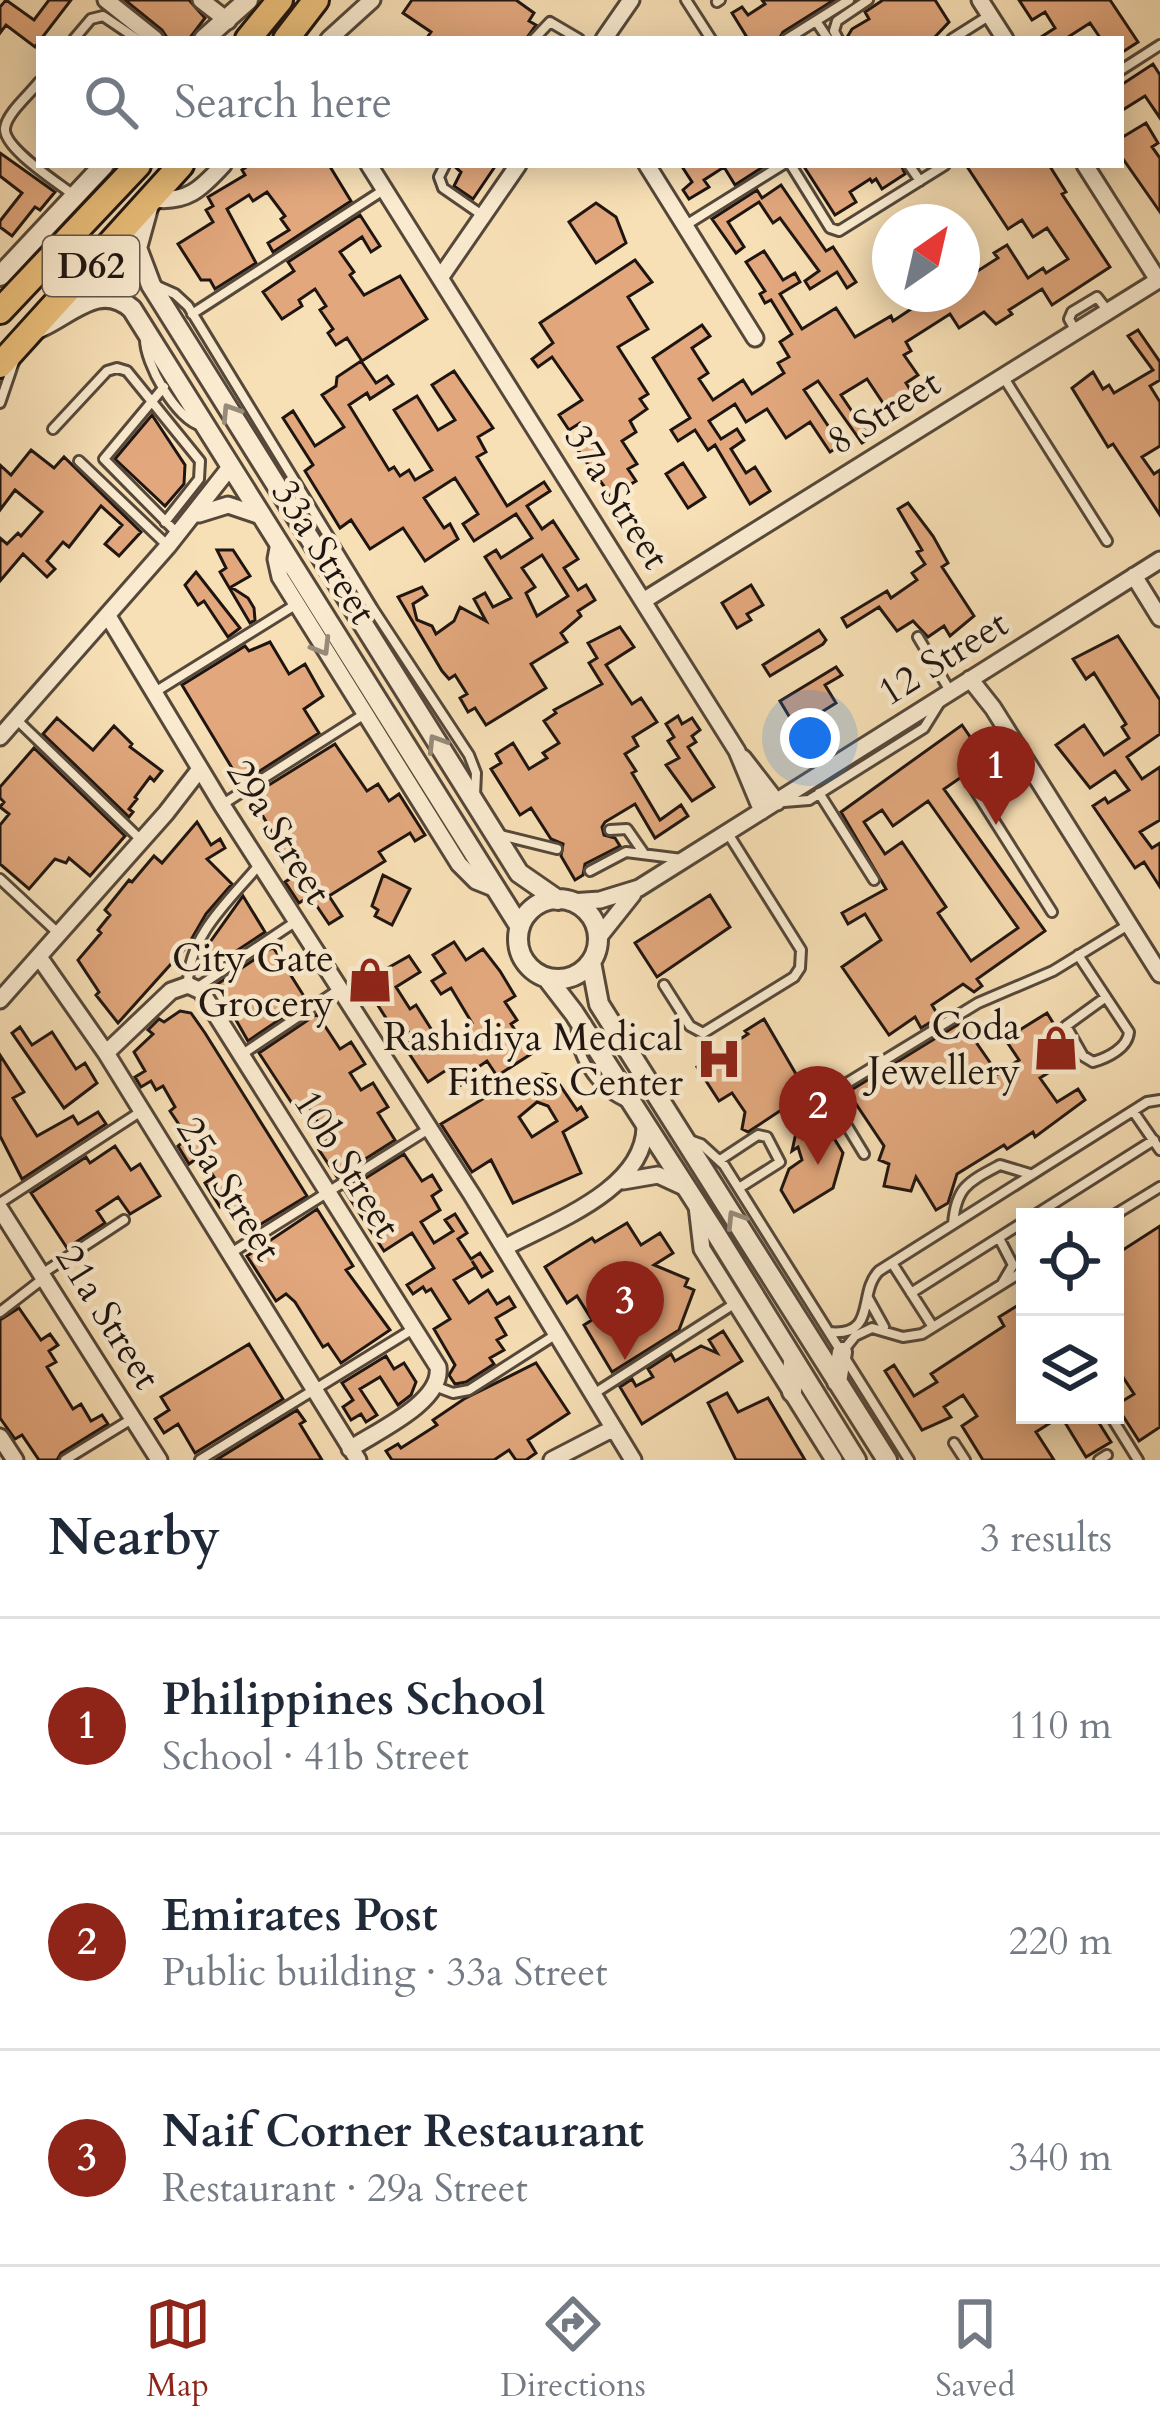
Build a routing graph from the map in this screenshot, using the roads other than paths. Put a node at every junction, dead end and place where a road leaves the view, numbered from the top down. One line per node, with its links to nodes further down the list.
1 (106, 0): 16 (street)
2 (201, 0): 13 (street)
3 (248, 0): 13 (street)
4 (280, 0): 18 (main road)
5 (316, 0): 19 (main road)
6 (372, 0): 20 (street)
7 (631, 0): 23 (street)
8 (686, 0): 24 (lane)
9 (850, 0): 12 (lane)
10 (868, 0): 27 (lane)
11 (987, 5): 28 (lane); 29 (street)
12 (817, 20): 25 (lane); 26 (lane)
13 (228, 21): 17 (street)
14 (77, 36): 15 (lane)
15 (133, 36)
16 (150, 36)
17 (208, 36)
18 (250, 36)
19 (288, 36)
20 (332, 36)
21 (537, 36): 22 (lane)
22 (575, 36)
23 (606, 36)
24 (709, 36)
25 (792, 36)
26 (826, 36)
27 (836, 36)
28 (955, 36)
29 (1003, 36)
30 (1160, 45): 31 (lane)
31 (1124, 68)
32 (36, 86): 33 (lane)
33 (36, 166)
34 (39, 168): 50 (lane)
35 (101, 168): 50 (street)
36 (135, 168): 58 (main road, D62)
37 (179, 168): 51 (main road, D62)
38 (221, 168): 51 (street)
39 (371, 168): 49 (street, 37a Street)
40 (444, 168): 52 (lane)
41 (516, 168): 52 (street)
42 (649, 168): 53 (street)
43 (777, 168): 53 (lane)
44 (793, 168): 48 (lane)
45 (911, 168): 48 (lane)
46 (940, 168): 48 (lane)
47 (1087, 168): 56 (street)
48 (920, 181)
49 (384, 189): 55 (street, 37a Street); 59 (lane)
50 (75, 196): 54 (street)
51 (152, 200): 57 (street, 33a Street); 62 (main road, D62)
52 (483, 216): 55 (street)
53 (685, 226): 61 (street)
54 (4, 266)
55 (440, 278): 79 (street, 37a Street)
56 (1159, 279): 63 (street, 8 Street)
57 (151, 285): 59 (lane); 78 (street, 33a Street, one-way to 57)
58 (0, 311)
59 (192, 314): 93 (lane)
60 (146, 331): 62 (street, 33a Street); 64 (lane); 67 (street, 33a Street)
61 (755, 338)
62 (16, 347): 66 (lane)
63 (1003, 377): 74 (lane); 79 (street, 8 Street)
64 (164, 387): 65 (lane); 67 (lane)
65 (153, 400): 68 (lane); 73 (lane); 73 (lane)
66 (0, 403)
67 (206, 426): 70 (street, 33a Street)
68 (53, 429)
69 (79, 461): 73 (lane)
70 (231, 466): 71 (street, 33a Street); 72 (street); 78 (street)
71 (263, 517): 72 (street); 75 (street, 33a Street)
72 (191, 518): 73 (street)
73 (170, 534): 82 (street)
74 (1107, 541)
75 (279, 543): 80 (street); 108 (street, 33a Street)
76 (1160, 560): 77 (street, 12 Street)
77 (1134, 576): 81 (street); 84 (street, 12 Street)
78 (334, 579): 93 (street, 33a Street, one-way to 78)
79 (643, 601): 95 (street, 37a Street)
80 (296, 604): 85 (lane); 87 (street, one-way to 87)
81 (1160, 618)
82 (104, 621): 85 (street, 29a Street); 88 (street)
83 (918, 638): 86 (lane)
84 (974, 677): 86 (street, 12 Street); 90 (street)
85 (152, 694): 91 (street, 29a Street)
86 (946, 694): 92 (lane); 95 (street, 12 Street)
87 (363, 715): 94 (lane); 108 (street)
88 (16, 719): 89 (street); 99 (lane)
89 (0, 737)
90 (1018, 747): 110 (lane); 112 (street)
91 (203, 774): 94 (street, 29a Street); 99 (street)
92 (820, 793): 95 (lane); 106 (lane)
93 (473, 802): 98 (street, 33a Street)
94 (222, 805): 103 (street, 29a Street)
95 (770, 806): 97 (street, 12 Street)
96 (610, 830): 101 (lane)
97 (727, 832): 102 (street, 12 Street); 121 (lane)
98 (493, 833): 100 (lane); 109 (street, 33a Street)
99 (141, 840): 114 (street)
100 (557, 849)
101 (644, 854): 102 (lane); 104 (lane)
102 (684, 860): 107 (street, 12 Street)
103 (260, 864): 111 (street, 29a Street); 122 (lane)
104 (590, 871)
105 (0, 879): 114 (lane)
106 (874, 880)
107 (639, 887): 109 (street, 12 Street); 115 (street, 12 Street)
108 (496, 889): 113 (street, 33a Street)
109 (564, 901): 113 (street); 115 (street)
110 (1052, 913)
111 (297, 922): 122 (lane); 123 (street, 29a Street)
112 (1129, 924): 116 (lane); 119 (street)
113 (520, 927): 120 (street)
114 (59, 934): 117 (street)
115 (598, 938): 118 (street)
116 (1078, 956): 124 (lane); 135 (lane)
117 (39, 957): 125 (street); 126 (street, 25a Street)
118 (591, 962): 120 (street); 133 (street)
119 (1160, 974)
120 (547, 978): 131 (street)
121 (664, 985)
122 (192, 987): 126 (street); 127 (street, 10b Street)
123 (339, 989): 127 (lane); 132 (street, 29a Street)
124 (1106, 997): 124 (lane)
125 (0, 1000)
126 (106, 1053): 129 (street, 25a Street)
127 (240, 1056): 142 (street, 10b Street)
128 (1160, 1100): 130 (lane)
129 (142, 1111): 143 (lane); 151 (street, 25a Street)
130 (1133, 1111): 134 (lane); 137 (lane)
131 (645, 1127): 138 (street); 139 (street)
132 (429, 1129): 142 (lane); 152 (street, 29a Street)
133 (684, 1138): 136 (lane); 162 (street, one-way to 133)
134 (1157, 1145): 145 (lane)
135 (864, 1154)
136 (720, 1160): 141 (lane); 141 (lane)
137 (1031, 1175): 148 (lane); 148 (lane)
138 (620, 1182): 139 (street); 152 (street)
139 (683, 1186): 144 (street)
140 (1160, 1187): 146 (lane)
141 (739, 1188): 166 (lane)
142 (327, 1193): 151 (lane); 165 (street, 10b Street)
143 (0, 1206): 154 (street, 21a Street)
144 (697, 1206): 156 (street); 160 (street)
145 (1051, 1208)
146 (1124, 1209)
147 (124, 1220): 154 (lane)
148 (953, 1225): 153 (lane)
149 (1016, 1228): 150 (lane)
150 (999, 1238): 157 (lane); 158 (lane)
151 (230, 1253): 172 (street, 25a Street)
152 (507, 1253): 167 (street, 29a Street)
153 (892, 1263): 158 (lane); 159 (lane)
154 (43, 1276): 161 (lane); 175 (street, 21a Street)
155 (1016, 1278): 157 (lane)
156 (746, 1284): 162 (street); 169 (street)
157 (1003, 1284): 163 (lane)
158 (911, 1293): 163 (lane)
159 (867, 1297): 164 (lane); 166 (lane)
160 (735, 1303): 173 (street); 174 (lane)
161 (0, 1312)
162 (799, 1319): 170 (street)
163 (933, 1327): 164 (lane)
164 (885, 1328): 168 (lane)
165 (413, 1329): 171 (street, 10b Street); 172 (lane)
166 (829, 1332): 168 (lane)
167 (556, 1334): 171 (lane); 174 (street, 29a Street)
168 (842, 1352): 170 (street); 190 (lane)
169 (793, 1359): 173 (street); 188 (street)
170 (837, 1382): 189 (street)
171 (437, 1387): 180 (street)
172 (314, 1389): 180 (street, 25a Street); 184 (lane)
173 (792, 1392): 187 (street)
174 (592, 1395): 176 (street, 29a Street)
175 (133, 1418): 182 (lane); 183 (street, 21a Street)
176 (609, 1424): 185 (street); 186 (street, 29a Street)
177 (1116, 1424): 192 (lane)
178 (0, 1437): 181 (street)
179 (954, 1443): 191 (lane)
180 (355, 1456)
181 (15, 1460)
182 (65, 1460)
183 (159, 1460)
184 (200, 1460)
185 (552, 1460)
186 (633, 1460)
187 (834, 1460)
188 (856, 1460)
189 (886, 1460)
190 (909, 1460)
191 (965, 1460)
192 (1138, 1460)

